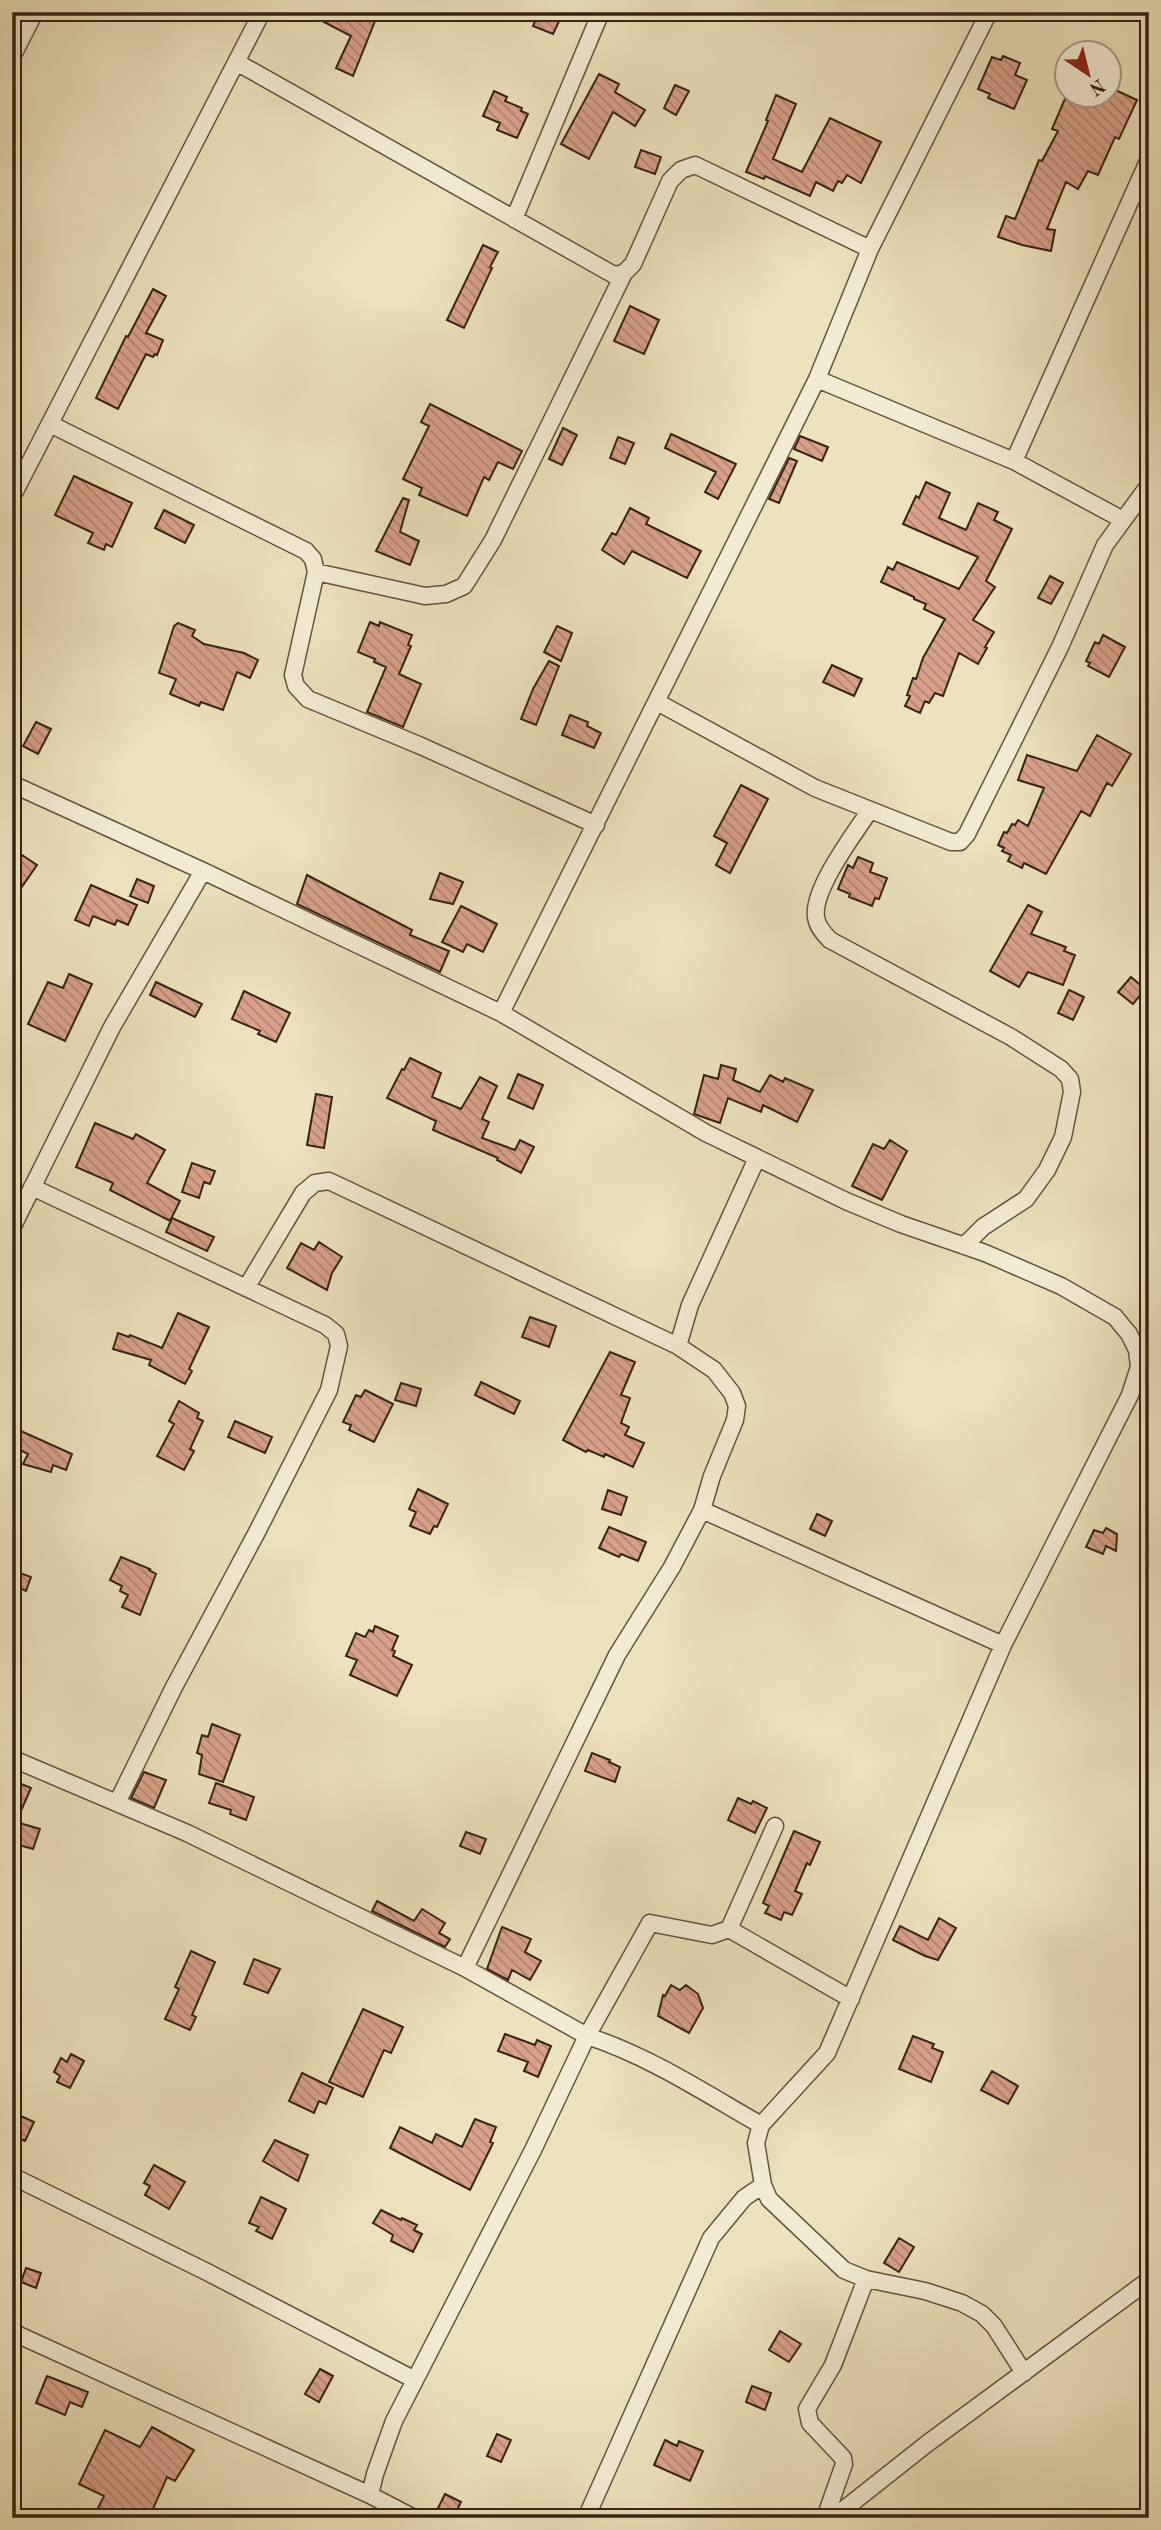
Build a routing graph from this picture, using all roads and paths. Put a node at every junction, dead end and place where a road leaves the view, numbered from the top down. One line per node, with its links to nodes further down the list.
1 (34, 12): 5 (street)
2 (262, 12): 6 (street)
3 (601, 12): 8 (street)
4 (989, 12): 9 (street)
5 (12, 57)
6 (238, 63): 8 (street); 12 (street)
7 (1149, 159): 13 (street)
8 (514, 219): 10 (street)
9 (870, 249): 10 (street); 11 (street)
10 (624, 273): 17 (street)
11 (817, 379): 13 (street); 18 (street)
12 (50, 424): 15 (street); 17 (street)
13 (1014, 461): 16 (street)
14 (1149, 485): 16 (street)
15 (12, 496)
16 (1123, 520): 20 (street)
17 (316, 572): 21 (street)
18 (657, 702): 20 (street); 21 (street)
19 (12, 785): 22 (street)
20 (870, 810): 27 (street)
21 (596, 825): 23 (street)
22 (203, 871): 23 (street); 25 (street)
23 (501, 1013): 24 (street)
24 (757, 1158): 27 (street); 29 (street)
25 (32, 1188): 26 (street); 28 (street)
26 (12, 1228)
27 (964, 1246): 31 (street)
28 (246, 1288): 29 (street); 33 (street)
29 (678, 1346): 30 (street)
30 (702, 1510): 31 (street); 36 (street)
31 (1003, 1645): 37 (street)
32 (12, 1762): 33 (street)
33 (117, 1803): 36 (street)
34 (775, 1826): 35 (street)
35 (729, 1929): 37 (street); 38 (street)
36 (465, 1968): 38 (street)
37 (850, 1999): 39 (street)
38 (587, 2036): 39 (street); 46 (street)
39 (761, 2125): 41 (street)
40 (12, 2176): 46 (street)
41 (763, 2185): 42 (street); 49 (street)
42 (866, 2279): 45 (street); 50 (street)
43 (1149, 2280): 45 (street)
44 (12, 2332): 47 (street)
45 (1024, 2373): 51 (street)
46 (415, 2380): 47 (street)
47 (370, 2495): 48 (street)
48 (414, 2518)
49 (586, 2518)
50 (825, 2518)
51 (833, 2518)

